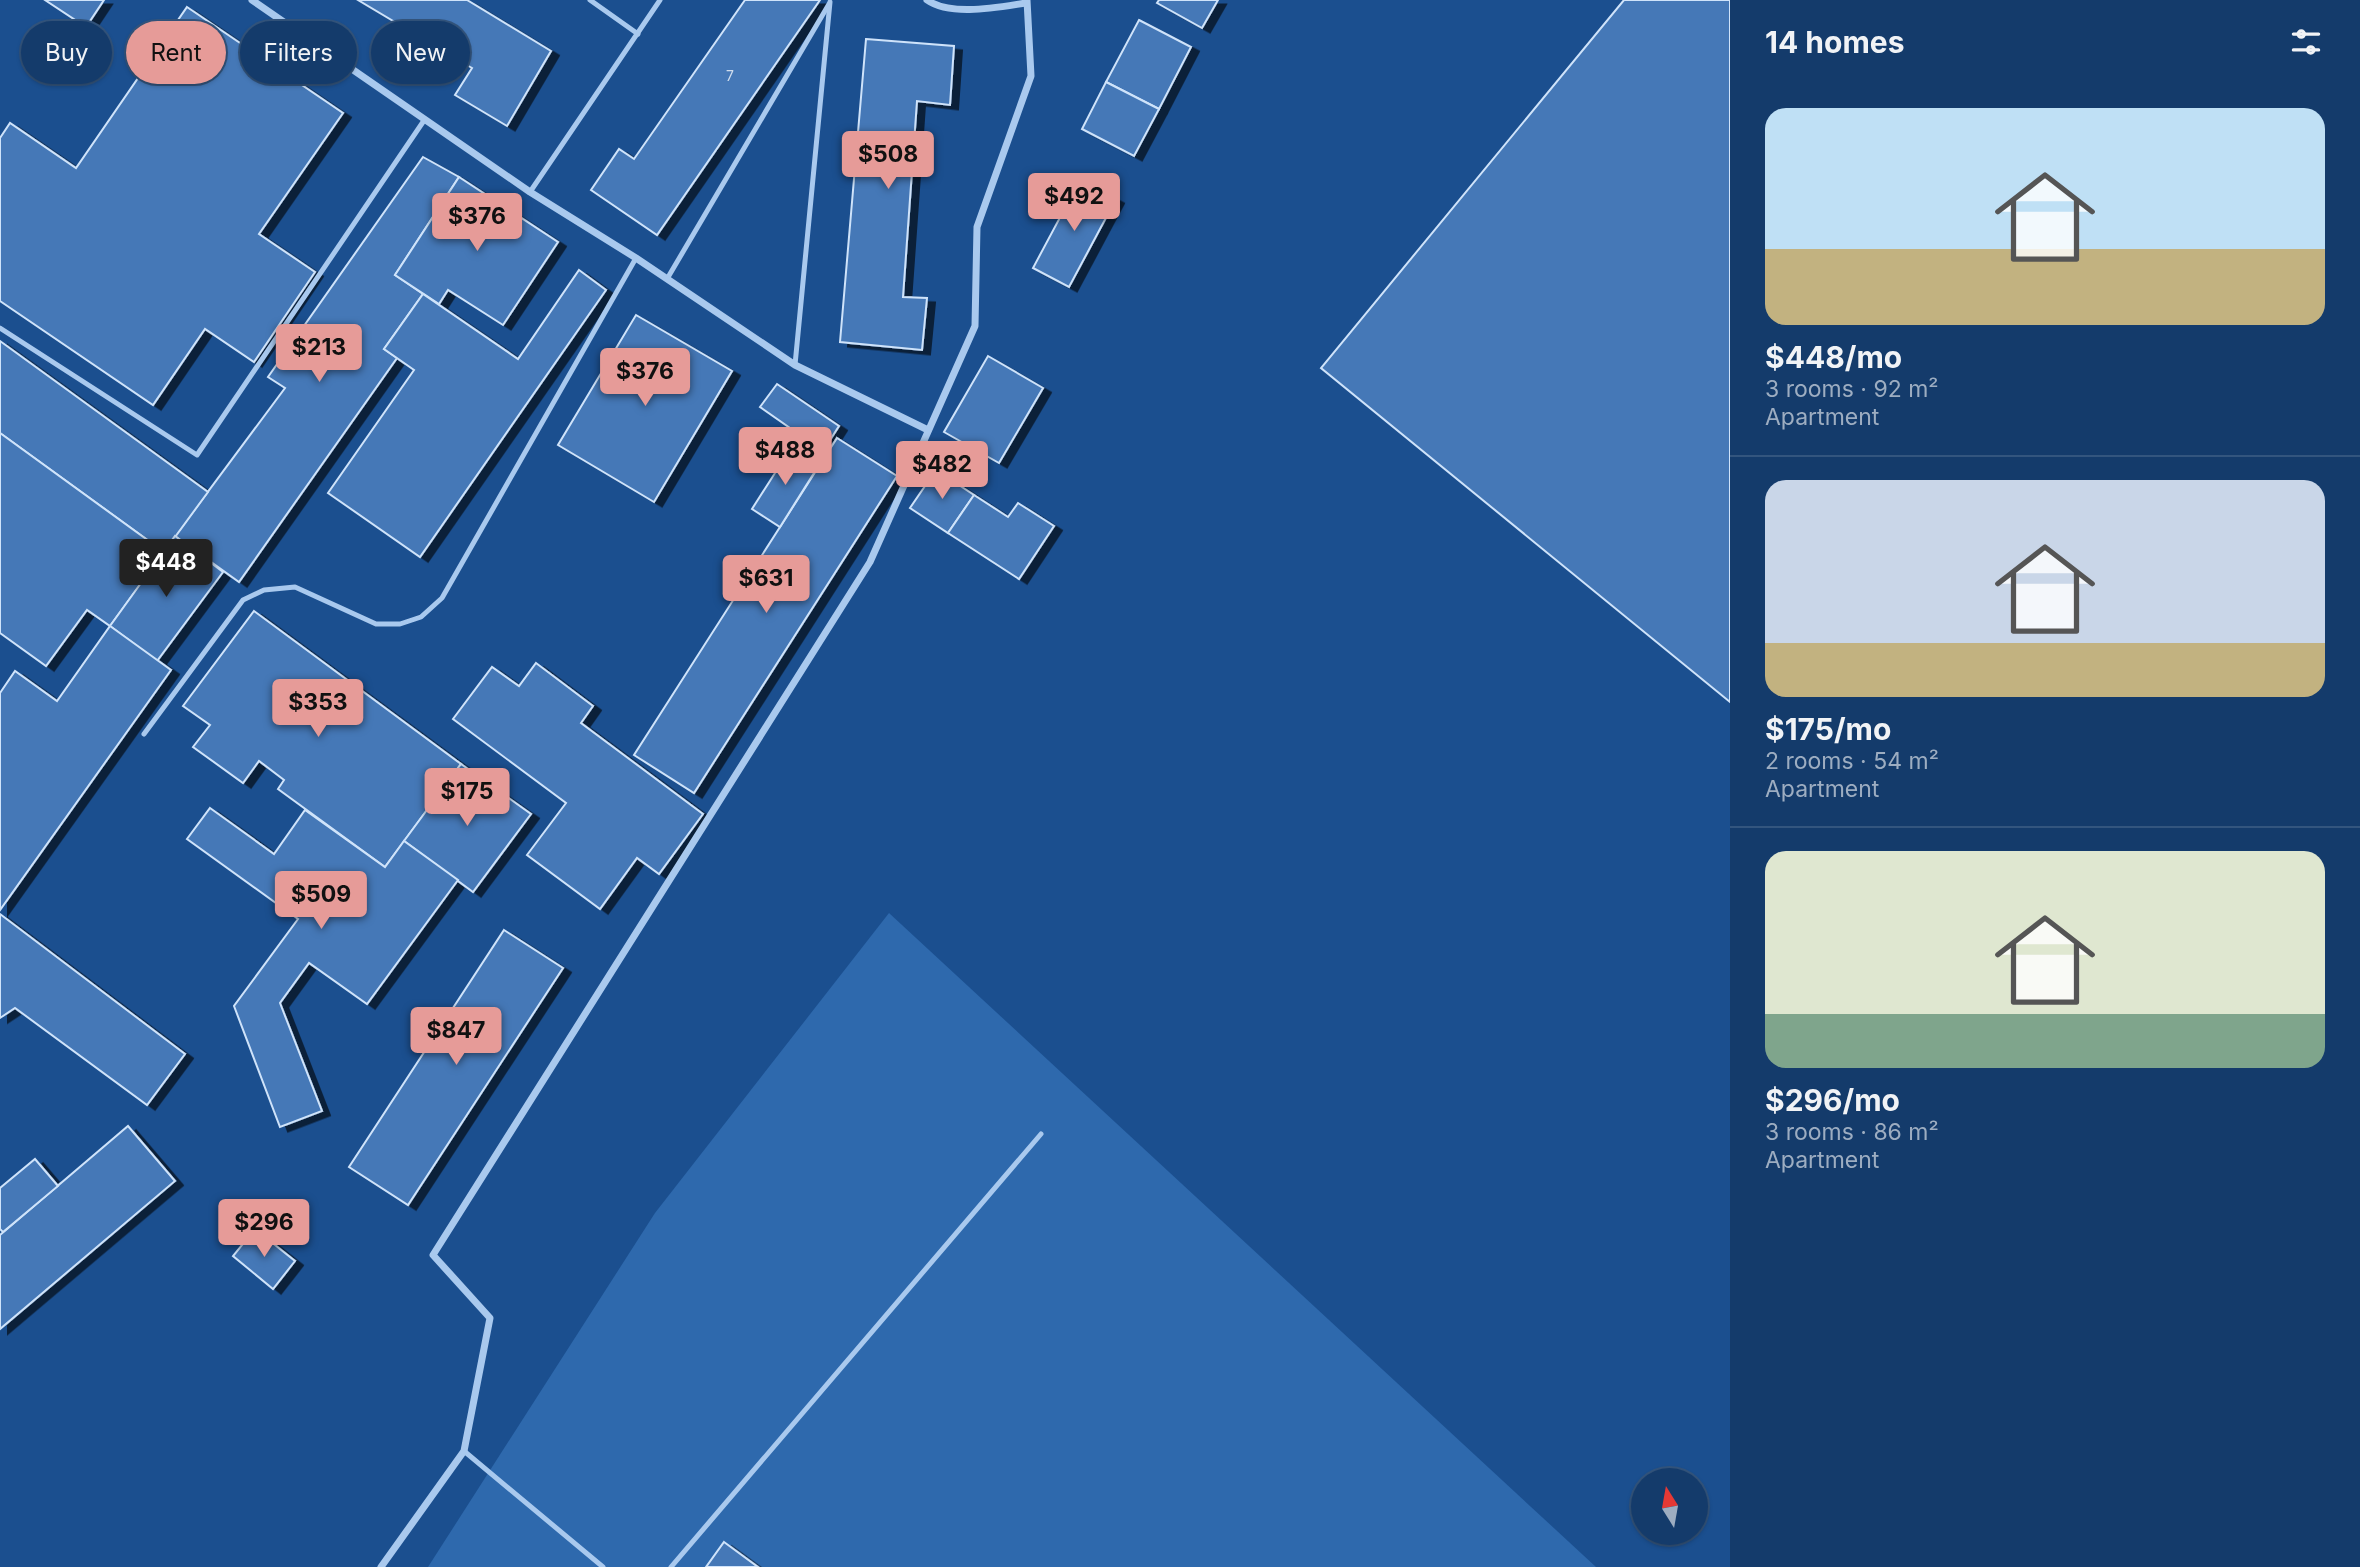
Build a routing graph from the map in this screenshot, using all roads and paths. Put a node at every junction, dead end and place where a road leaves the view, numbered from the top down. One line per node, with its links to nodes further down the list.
1 (252, 0): 8 (street)
2 (590, 0): 7 (lane)
3 (660, 0): 7 (lane)
4 (927, 0): 6 (street)
5 (831, 1): 11 (lane); 13 (lane)
6 (1027, 1): 14 (street)
7 (638, 34): 9 (lane)
8 (425, 119): 9 (street); 12 (lane)
9 (530, 192): 10 (street)
10 (636, 258): 11 (street); 15 (lane)
11 (667, 279): 13 (street)
12 (0, 328)
13 (796, 365): 14 (street)
14 (928, 430): 17 (street)
15 (144, 734)
16 (1041, 1134): 20 (lane)
17 (464, 1451): 18 (street); 19 (lane)
18 (381, 1567)
19 (603, 1567)
20 (671, 1567)

